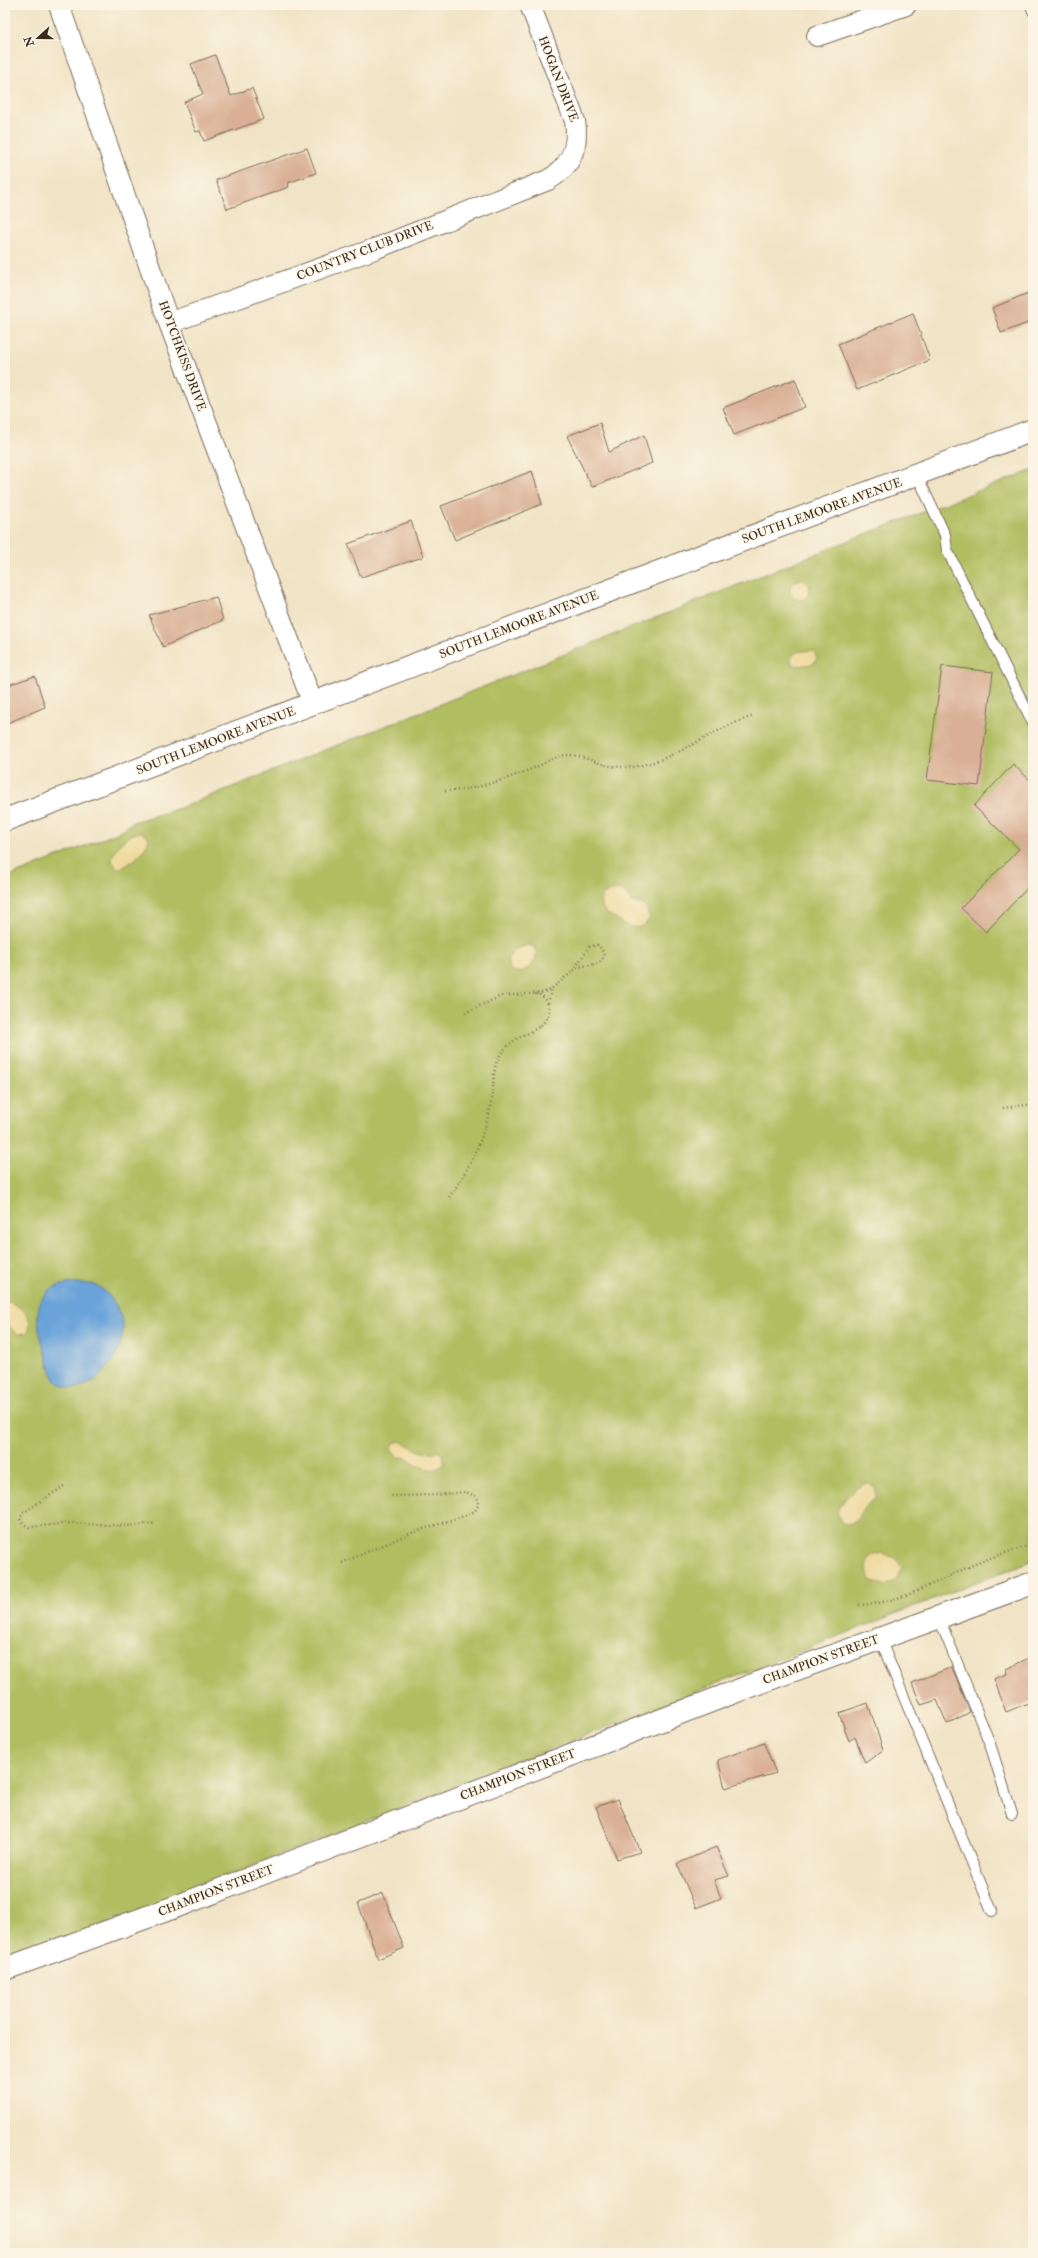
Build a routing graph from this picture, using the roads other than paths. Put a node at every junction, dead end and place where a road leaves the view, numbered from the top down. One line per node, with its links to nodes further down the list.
1 (59, 5): 8 (street, HOTCHKISS DRIVE)
2 (530, 5): 7 (street, HOGAN DRIVE)
3 (906, 5): 6 (street)
4 (1031, 5): 5 (lane)
5 (1033, 11)
6 (817, 36)
7 (559, 174): 8 (street, COUNTRY CLUB DRIVE)
8 (169, 324): 11 (street, HOTCHKISS DRIVE)
9 (1033, 430): 10 (street, SOUTH LEMOORE AVENUE)
10 (917, 475): 11 (street, SOUTH LEMOORE AVENUE); 12 (lane)
11 (313, 704): 13 (street, SOUTH LEMOORE AVENUE)
12 (1033, 723)
13 (5, 820)
14 (1033, 1583): 15 (street, CHAMPION STREET)
15 (939, 1618): 16 (street, CHAMPION STREET); 17 (lane)
16 (880, 1639): 18 (lane); 19 (street, CHAMPION STREET)
17 (1012, 1814)
18 (992, 1911)
19 (5, 1969)

